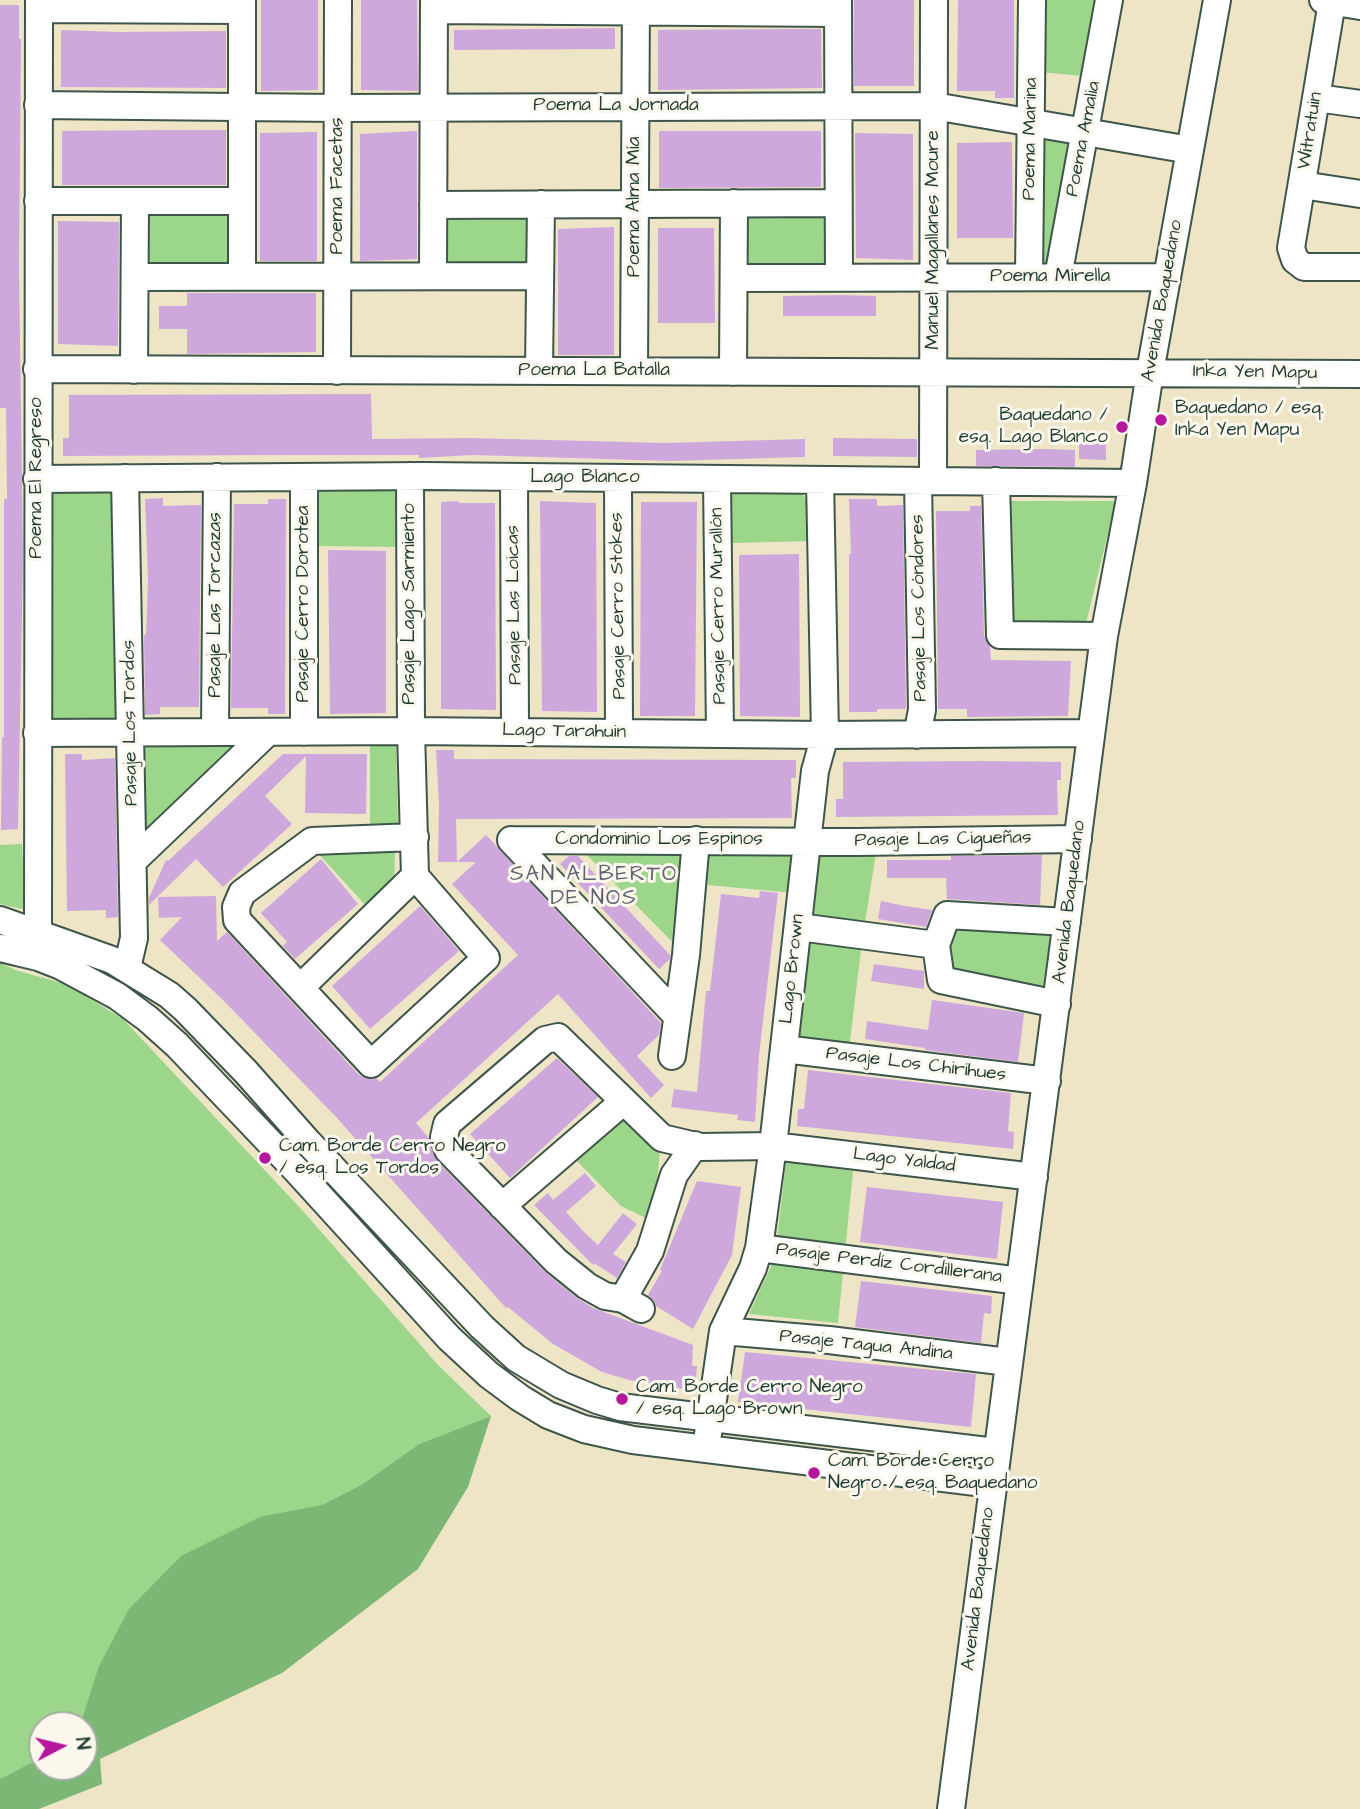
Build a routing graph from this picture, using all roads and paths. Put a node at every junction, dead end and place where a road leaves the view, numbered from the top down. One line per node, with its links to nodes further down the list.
1 (338, 0): 24 (street, Poema Facetas)
2 (934, 0): 21 (street, Manuel Magallanes Moure)
3 (1032, 0): 25 (street, Poema Marina)
4 (1109, 0): 26 (street, Poema Amalia)
5 (1217, 0): 27 (street, Avenida Baquedano)
6 (1327, 1): 15 (street); 16 (street, Witratuin)
7 (39, 5): 8 (street); 18 (street, Poema El Regreso)
8 (135, 5): 9 (street)
9 (242, 5): 22 (street)
10 (434, 5): 11 (street); 23 (street)
11 (541, 5): 12 (street)
12 (636, 5): 13 (street); 19 (street, Poema Alma Mía)
13 (733, 6): 14 (street)
14 (838, 6): 20 (street)
15 (1360, 6)
16 (1317, 98): 17 (street); 28 (street, Witratuin)
17 (1360, 104)
18 (38, 105): 22 (street, Poema La Jornada); 30 (street, Poema El Regreso)
19 (636, 106): 20 (street, Poema La Jornada); 23 (street, Poema La Jornada); 33 (street, Poema Alma Mía)
20 (837, 106): 21 (street, Poema La Jornada); 34 (street)
21 (934, 106): 25 (street, Poema La Jornada); 49 (street, Manuel Magallanes Moure)
22 (243, 107): 24 (street, Poema La Jornada); 32 (street)
23 (433, 107): 24 (street, Poema La Jornada); 37 (street)
24 (338, 108): 40 (street, Poema Facetas)
25 (1031, 122): 26 (street, Poema La Jornada); 44 (street, Poema Marina)
26 (1085, 131): 27 (street, Poema La Jornada); 45 (street, Poema Amalia)
27 (1190, 150): 46 (street, Avenida Baquedano)
28 (1302, 185): 29 (street); 38 (street, Witratuin)
29 (1360, 194)
30 (38, 201): 31 (street); 50 (street, Poema El Regreso)
31 (135, 201): 32 (street); 43 (street)
32 (242, 201): 39 (street)
33 (635, 203): 35 (street); 36 (street); 54 (street, Poema Alma Mía)
34 (838, 203): 36 (street); 48 (street)
35 (541, 204): 37 (street); 42 (street)
36 (734, 204): 47 (street)
37 (433, 205): 41 (street)
38 (1360, 267)
39 (242, 276): 40 (street); 43 (street)
40 (337, 276): 41 (street); 52 (street, Poema Facetas)
41 (433, 276): 42 (street)
42 (540, 276): 53 (street)
43 (135, 277): 51 (street)
44 (1029, 277): 45 (street, Poema Mirella); 49 (street, Poema Mirella)
45 (1058, 277): 46 (street, Poema Mirella)
46 (1167, 277): 57 (street, Avenida Baquedano)
47 (734, 278): 48 (street, Poema Mirella); 55 (street)
48 (839, 278): 49 (street, Poema Mirella)
49 (933, 278): 56 (street, Manuel Magallanes Moure)
50 (37, 369): 51 (street, Poema La Batalla); 63 (street, Poema El Regreso)
51 (134, 370): 52 (street, Poema La Batalla)
52 (337, 371): 53 (street, Poema La Batalla)
53 (538, 371): 54 (street, Poema La Batalla)
54 (634, 372): 55 (street, Poema La Batalla)
55 (733, 372): 56 (street, Poema La Batalla)
56 (933, 372): 57 (street, Poema La Batalla); 68 (street, Manuel Magallanes Moure)
57 (1150, 372): 58 (street, Inka Yen Mapu); 70 (street, Avenida Baquedano)
58 (1360, 374)
59 (410, 476): 61 (street, Lago Blanco); 62 (street, Lago Blanco); 72 (street, Pasaje Lago Sarmiento)
60 (217, 477): 61 (street, Lago Blanco); 64 (street, Lago Blanco); 74 (street, Pasaje Las Torcazas)
61 (304, 477): 76 (street, Pasaje Cerro Dorotea)
62 (514, 477): 65 (street, Lago Blanco); 77 (street, Pasaje Las Loicas)
63 (37, 478): 64 (street, Lago Blanco); 78 (street, Poema El Regreso)
64 (125, 478): 73 (street, Pasaje Los Tordos)
65 (618, 478): 66 (street, Lago Blanco); 79 (street, Pasaje Cerro Stokes)
66 (717, 479): 67 (street, Lago Blanco); 81 (street, Pasaje Cerro Murallón)
67 (820, 480): 68 (street, Lago Blanco); 83 (street, Lago Brown)
68 (926, 481): 69 (street, Lago Blanco); 82 (street, Pasaje Los Cóndores)
69 (996, 481): 70 (street, Lago Blanco); 71 (street)
70 (1133, 483): 71 (street, Avenida Baquedano)
71 (1104, 636): 80 (street, Avenida Baquedano)
72 (411, 731): 76 (street, Lago Tarahuin); 77 (street, Lago Tarahuin); 84 (street, Pasaje Lago Sarmiento)
73 (131, 732): 74 (street, Lago Tarahuin); 78 (street, Lago Tarahuin); 88 (street, Pasaje Los Tordos)
74 (215, 732): 75 (street, Lago Tarahuin)
75 (268, 732): 76 (street, Lago Tarahuin); 88 (street)
76 (304, 732)
77 (515, 732): 79 (street, Lago Tarahuin)
78 (37, 733): 93 (street, Poema El Regreso)
79 (620, 733): 81 (street, Lago Tarahuin)
80 (1091, 733): 82 (street, Lago Tarahuin); 85 (street, Avenida Baquedano)
81 (720, 734): 83 (street, Lago Tarahuin)
82 (918, 734): 83 (street, Lago Tarahuin)
83 (825, 735): 87 (street, Lago Brown)
84 (415, 837): 89 (street, Pasaje Lago Sarmiento); 97 (street)
85 (1078, 839): 87 (street, Pasaje Las Cigueñas); 91 (street, Avenida Baquedano)
86 (696, 840): 87 (street, Condominio Los Espinos); 99 (street); 99 (street, Condominio Los Espinos)
87 (808, 840): 92 (street, Lago Brown)
88 (134, 860): 96 (street, Pasaje Los Tordos)
89 (415, 876): 97 (street); 97 (street)
90 (0, 920): 93 (street)
91 (1067, 922): 94 (street); 98 (street, Avenida Baquedano)
92 (799, 927): 94 (street); 100 (street, Lago Brown)
93 (38, 945): 95 (street); 96 (street); 113 (street)
94 (936, 945): 98 (street)
95 (0, 948)
96 (127, 968): 112 (street)
97 (301, 987)
98 (1057, 1004): 102 (street, Avenida Baquedano)
99 (677, 1016): 101 (street)
100 (785, 1049): 102 (street, Pasaje Los Chirihues); 105 (street, Lago Brown)
101 (672, 1056)
102 (1046, 1082): 106 (street, Avenida Baquedano)
103 (624, 1101): 104 (street, Lago Yaldad); 107 (street); 107 (street, Lago Yaldad)
104 (695, 1145): 105 (street, Lago Yaldad); 107 (street)
105 (773, 1146): 106 (street, Lago Yaldad); 108 (street, Lago Brown)
106 (1034, 1177): 109 (street, Avenida Baquedano)
107 (502, 1206)
108 (759, 1248): 109 (street, Pasaje Perdíz Cordillerana); 110 (street, Lago Brown)
109 (1020, 1281): 111 (street, Avenida Baquedano)
110 (723, 1331): 111 (street, Pasaje Tagua Andina); 112 (street, Lago Brown)
111 (1008, 1362): 114 (street, Avenida Baquedano)
112 (710, 1419): 113 (street, Lago Brown); 114 (street)
113 (706, 1450): 115 (street)
114 (996, 1452): 115 (street, Avenida Baquedano)
115 (992, 1484): 116 (street, Avenida Baquedano)
116 (951, 1809)

